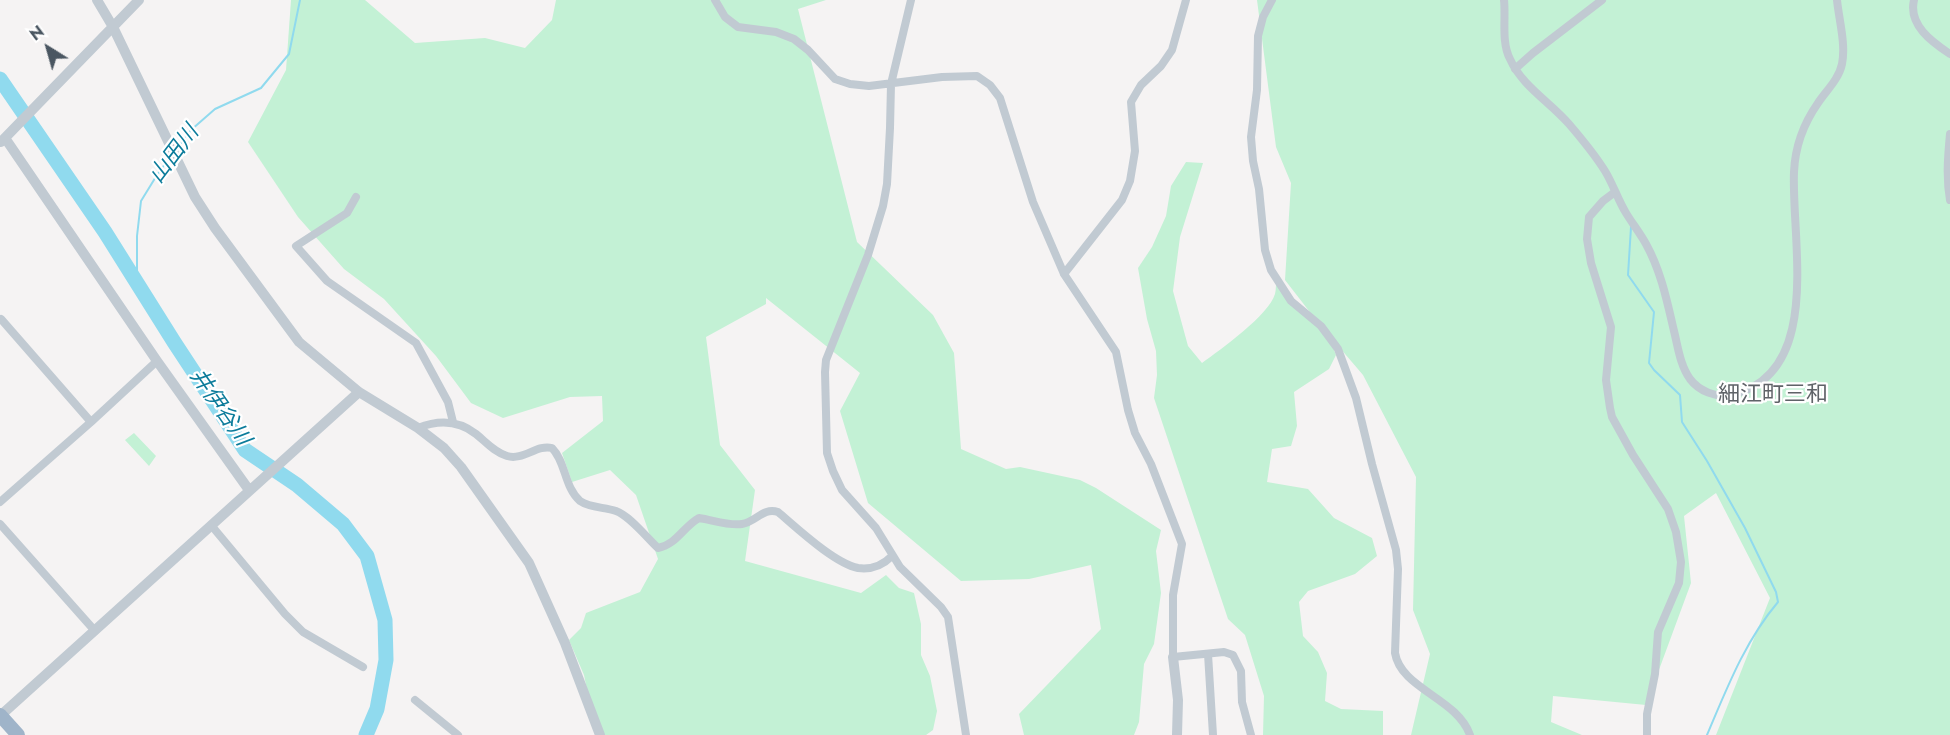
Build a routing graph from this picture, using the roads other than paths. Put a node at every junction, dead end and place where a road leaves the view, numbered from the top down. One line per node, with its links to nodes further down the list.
1 (97, 0): 11 (street)
2 (139, 0): 11 (street)
3 (716, 0): 14 (street)
4 (911, 0): 14 (street)
5 (1186, 0): 20 (street)
6 (1272, 0): 45 (street)
7 (1504, 0): 13 (street)
8 (1602, 0): 13 (street)
9 (1837, 0): 17 (street)
10 (1914, 0): 12 (street)
11 (113, 27): 16 (street); 23 (street)
12 (1950, 54)
13 (1515, 69): 17 (street)
14 (891, 84): 20 (street); 31 (street)
15 (1950, 134): 19 (street)
16 (6, 137): 22 (street)
17 (1615, 192): 46 (street)
18 (356, 197): 25 (street)
19 (1950, 200)
20 (1064, 274): 34 (street)
21 (1, 319): 24 (street)
22 (157, 361): 24 (street); 27 (street)
23 (359, 392): 26 (street); 27 (street)
24 (91, 422): 28 (street)
25 (453, 422): 26 (street); 31 (street)
26 (418, 428): 40 (street)
27 (252, 487): 30 (street)
28 (0, 502)
29 (0, 524): 32 (street)
30 (210, 525): 32 (street); 35 (street)
31 (892, 556): 41 (street)
32 (95, 631): 37 (street)
33 (1208, 654): 34 (street); 43 (street); 44 (street)
34 (1173, 657): 42 (street)
35 (363, 667)
36 (416, 700): 39 (street)
37 (0, 716): 38 (highway)
38 (18, 735)
39 (458, 735)
40 (600, 735)
41 (966, 735)
42 (1178, 735)
43 (1213, 735)
44 (1251, 735)
45 (1470, 735)
46 (1647, 735)

